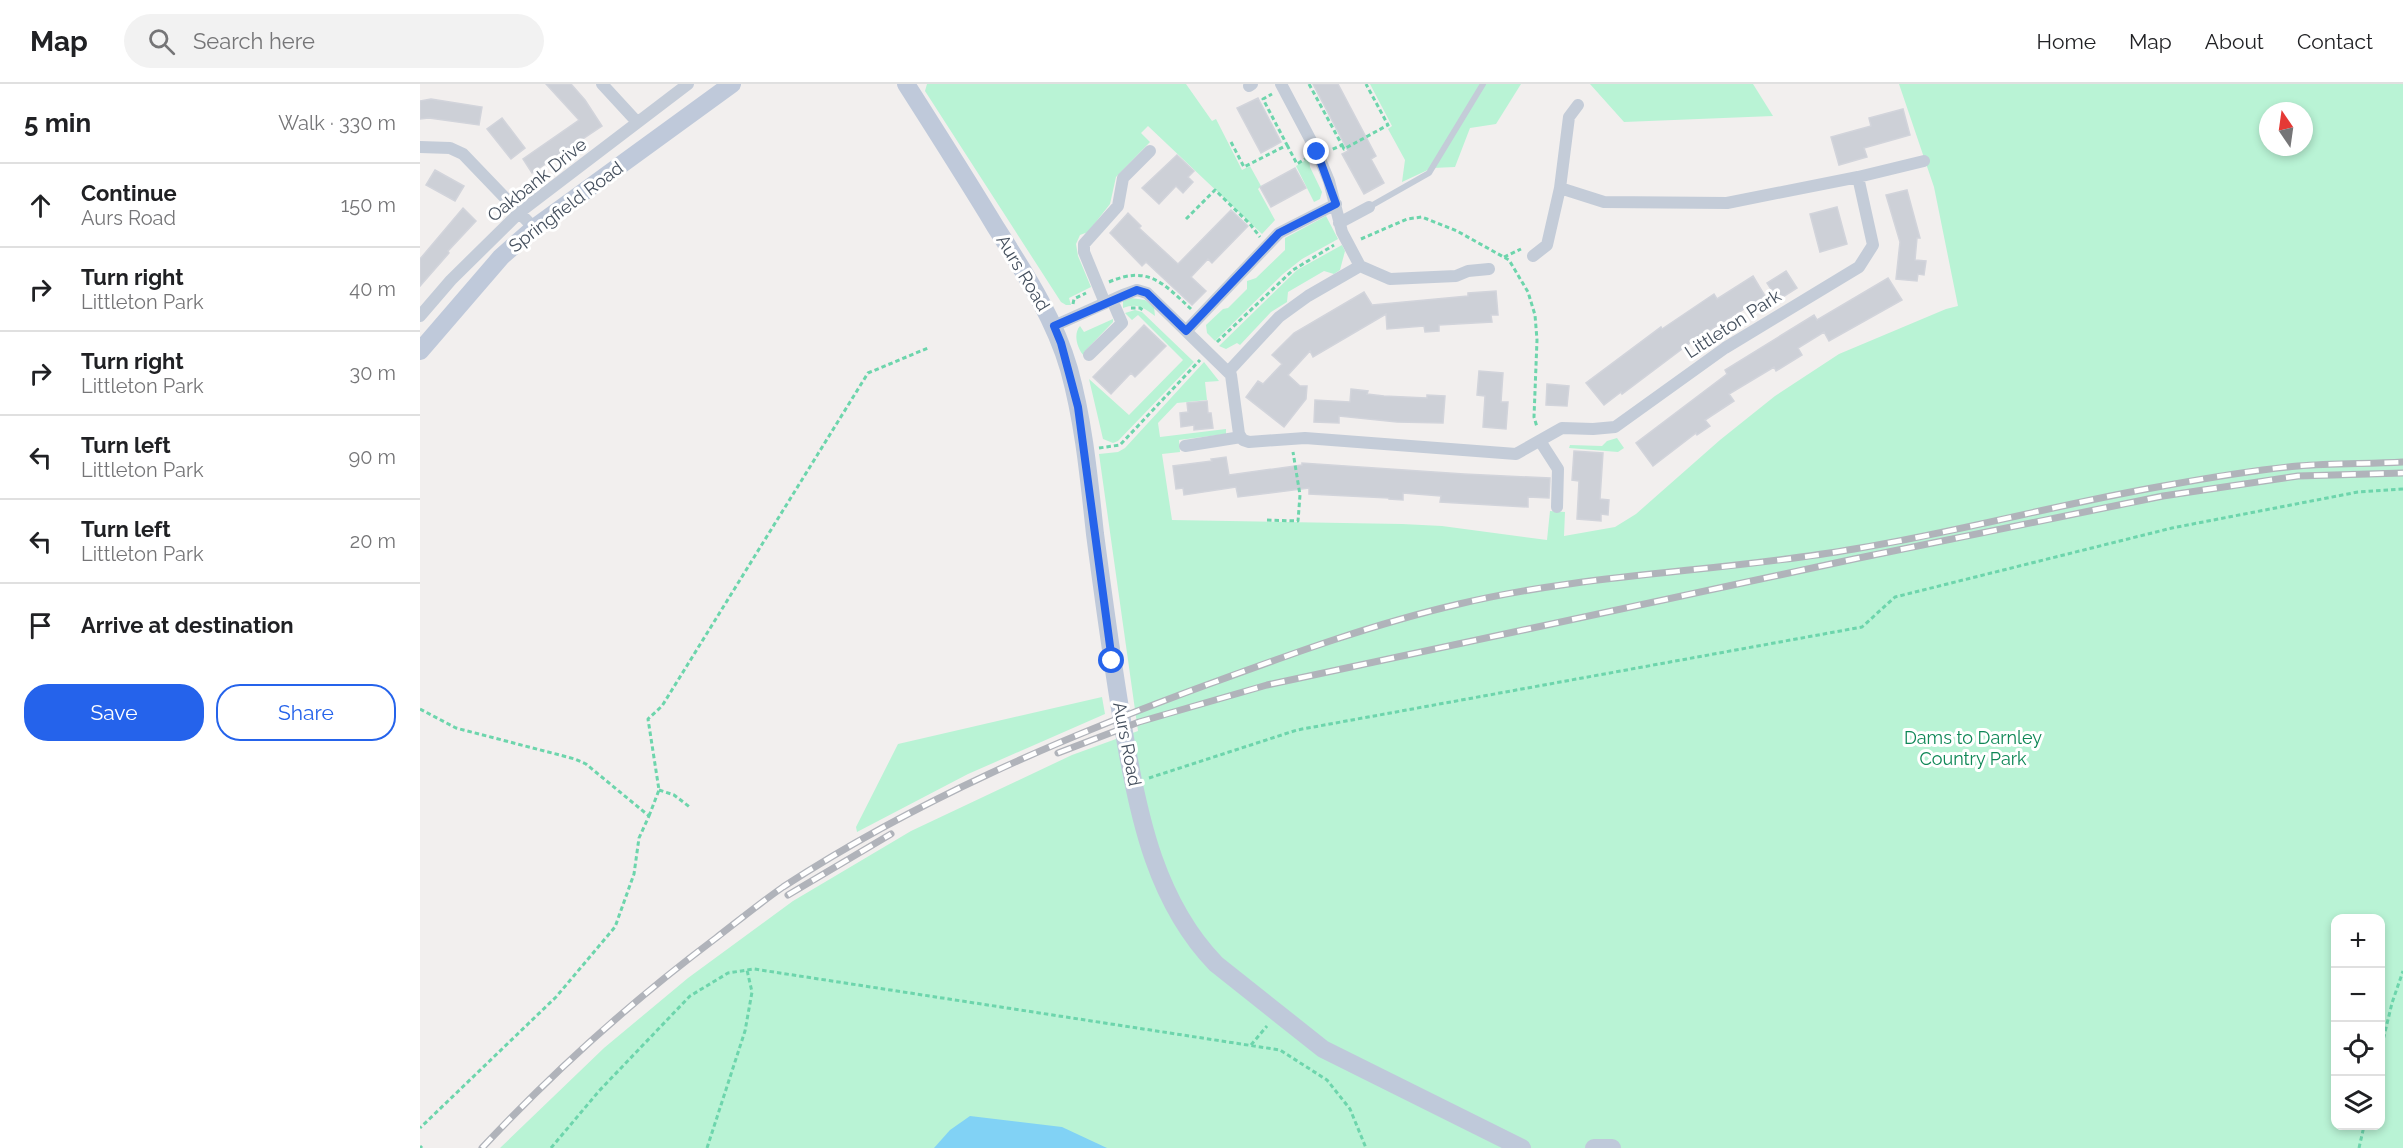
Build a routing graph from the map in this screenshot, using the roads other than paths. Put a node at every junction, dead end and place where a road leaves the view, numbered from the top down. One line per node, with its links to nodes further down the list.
1 (603, 84): 8 (street)
2 (687, 84): 8 (street, Oakbank Drive)
3 (732, 84): 18 (street, Springfield Road)
4 (906, 84): 24 (street, Aurs Road)
5 (1483, 84): 15 (lane)
6 (1282, 86): 14 (street)
7 (1578, 105): 13 (street)
8 (637, 122): 16 (street, Oakbank Drive)
9 (420, 147): 16 (street)
10 (1150, 151): 22 (street)
11 (1924, 161): 12 (street)
12 (1858, 177): 13 (street); 30 (street, Littleton Park)
13 (1560, 188): 19 (street)
14 (1336, 204): 17 (street); 25 (street)
15 (1370, 207): 17 (street)
16 (520, 212): 18 (street); 23 (street, Oakbank Drive)
17 (1339, 223): 20 (street)
18 (534, 228): 26 (street, Springfield Road)
19 (1533, 256)
20 (1360, 266): 21 (street); 28 (street)
21 (1489, 269)
22 (1109, 302): 24 (street); 25 (street); 27 (street)
23 (420, 316)
24 (1054, 326): 33 (street, Aurs Road)
25 (1186, 331): 28 (street)
26 (420, 351)
27 (1089, 355)
28 (1228, 372): 29 (street)
29 (1241, 437): 30 (street, Littleton Park); 31 (street, Littleton Park)
30 (1540, 441): 32 (street)
31 (1185, 446)
32 (1557, 507)
33 (1522, 1148)
34 (1594, 1148): 35 (street)
35 (1612, 1148)

